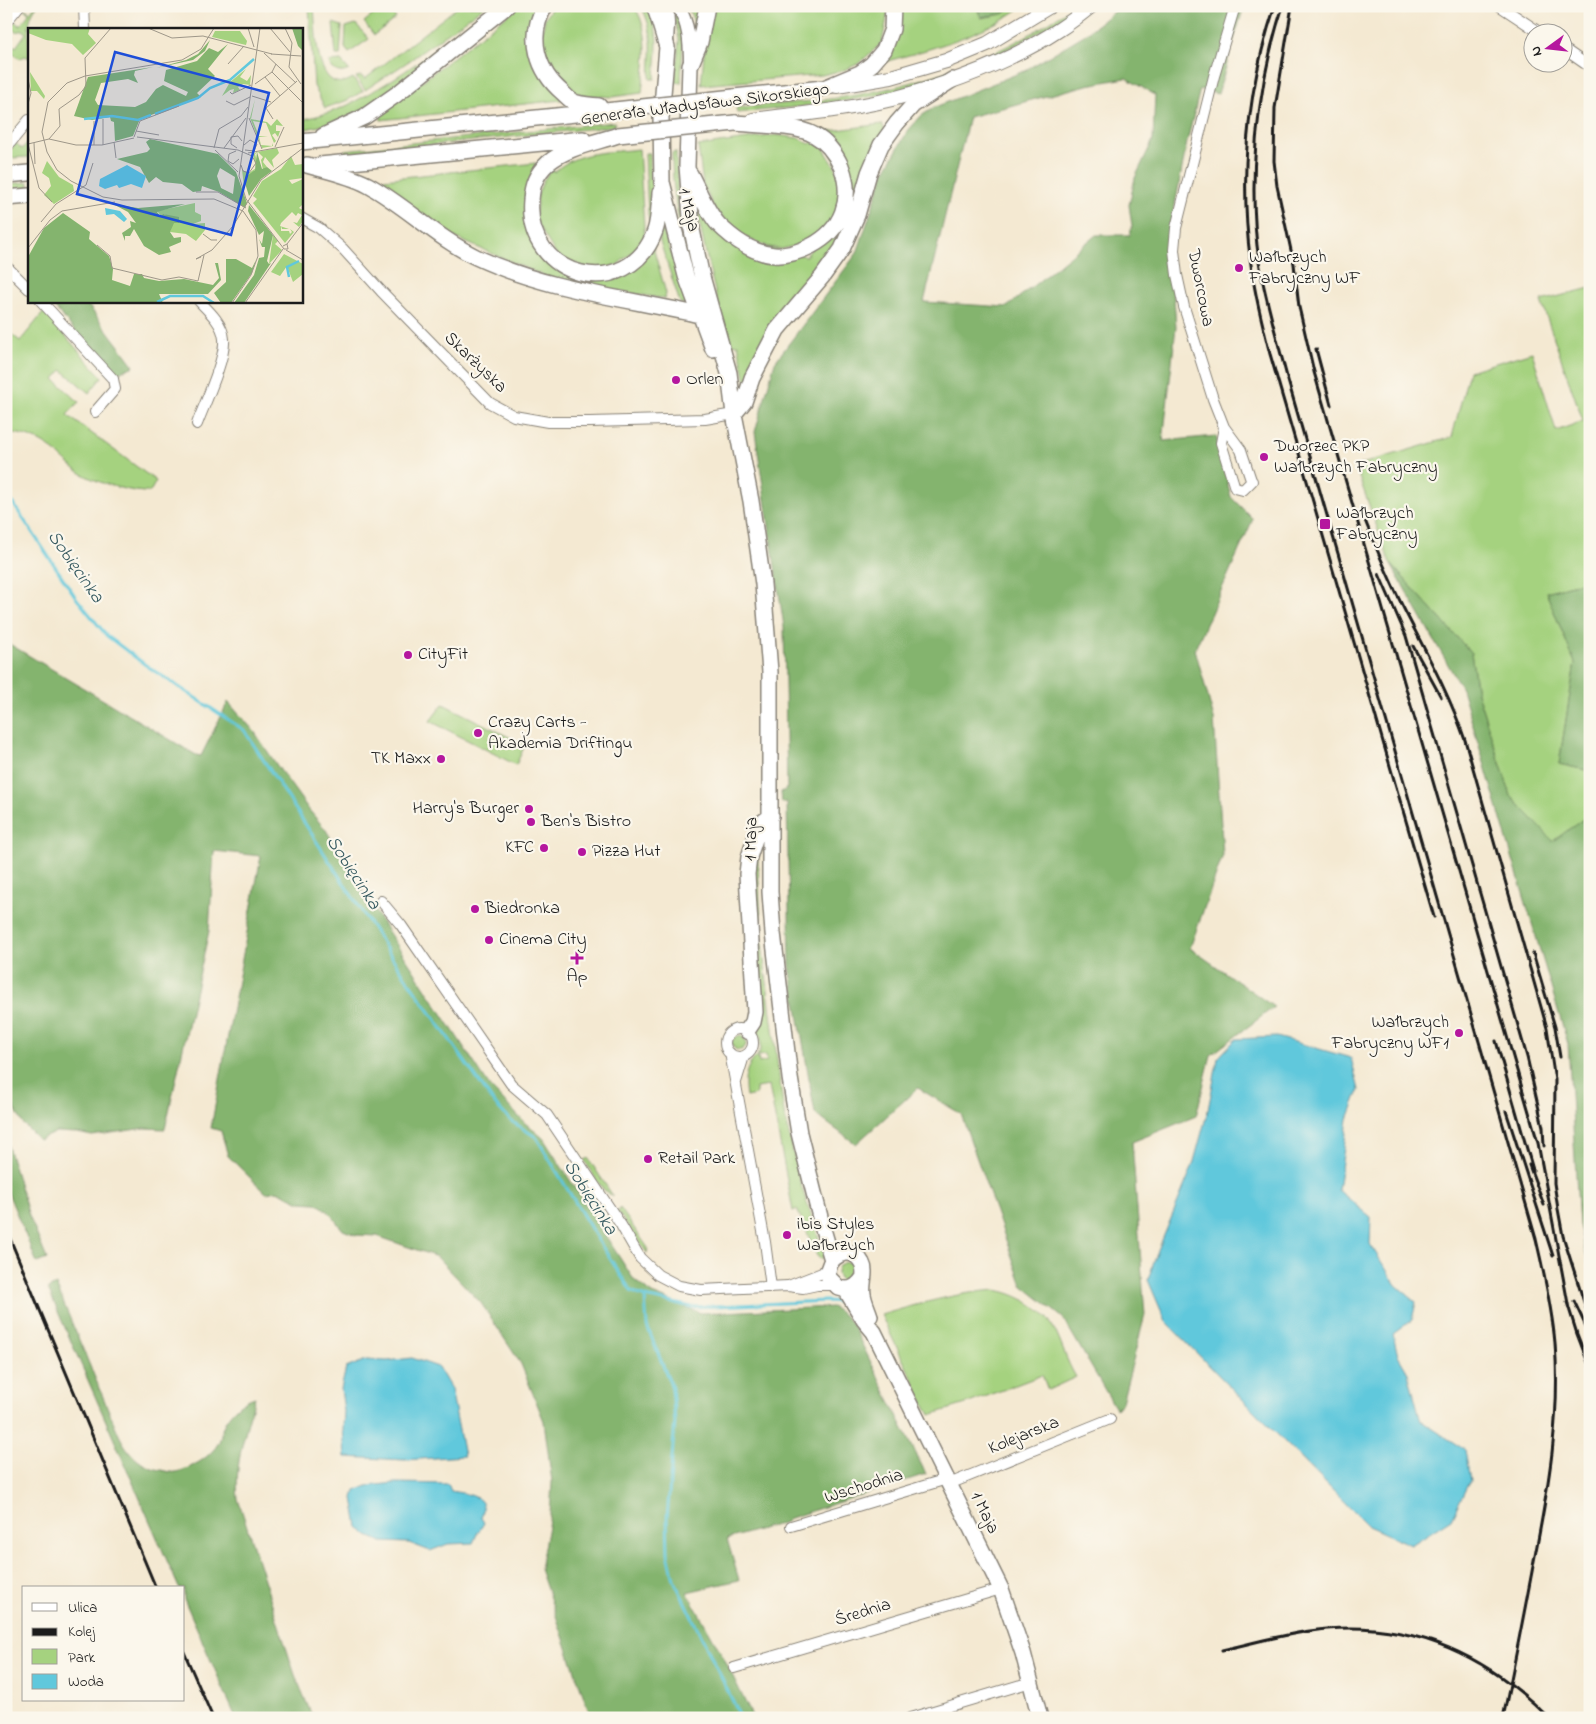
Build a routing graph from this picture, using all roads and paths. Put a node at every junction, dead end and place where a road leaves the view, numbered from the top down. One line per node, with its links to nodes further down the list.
1 (19, 6): 14 (street)
2 (84, 6): 16 (street)
3 (508, 6): 28 (main road)
4 (545, 6): 23 (main road)
5 (654, 6): 17 (main road)
6 (667, 6): 17 (street, 1 Maja)
7 (678, 6): 19 (street, 1 Maja)
8 (707, 6): 19 (main road)
9 (893, 6): 22 (main road)
10 (1050, 6): 22 (main road, Generała Władysława Sikorskiego)
11 (1091, 6): 21 (main road, Generała Władysława Sikorskiego)
12 (1235, 6): 47 (street, Dworcowa)
13 (1500, 6): 15 (street)
14 (6, 22)
15 (1524, 22)
16 (84, 28)
17 (667, 47): 35 (main road, 1 Maja)
18 (1574, 56): 20 (street)
19 (690, 66): 32 (main road, 1 Maja)
20 (1590, 67)
21 (952, 80): 25 (main road, Generała Władysława Sikorskiego); 45 (main road)
22 (824, 88): 23 (main road, Generała Władysława Sikorskiego, bridge)
23 (615, 110): 27 (main road, Generała Władysława Sikorskiego)
24 (28, 121): 29 (street)
25 (735, 123): 26 (main road, Generała Władysława Sikorskiego, bridge); 32 (main road)
26 (618, 135): 30 (main road, Generała Władysława Sikorskiego); 35 (main road)
27 (330, 140): 28 (main road, Generała Władysława Sikorskiego); 30 (main road)
28 (307, 142)
29 (6, 148)
30 (332, 164): 31 (main road, Generała Władysława Sikorskiego)
31 (304, 166): 43 (main road)
32 (687, 166): 45 (main road, 1 Maja)
33 (28, 173): 34 (main road)
34 (6, 175)
35 (662, 182): 43 (main road, 1 Maja)
36 (28, 196): 37 (main road)
37 (6, 198)
38 (302, 219): 45 (street, Skarżyska)
39 (6, 266): 40 (street)
40 (28, 288)
41 (41, 302): 44 (street)
42 (200, 302): 46 (street)
43 (700, 315): 45 (main road, 1 Maja)
44 (94, 412)
45 (734, 414): 48 (main road, 1 Maja)
46 (197, 424)
47 (1224, 428): 47 (street, Dworcowa)
48 (771, 816): 50 (main road); 54 (main road, 1 Maja)
49 (381, 901): 57 (street)
50 (747, 1031): 51 (street); 52 (street)
51 (730, 1053): 52 (street); 53 (street)
52 (744, 1056): 53 (street)
53 (736, 1083): 57 (street)
54 (835, 1260): 55 (main road); 56 (street); 58 (main road)
55 (863, 1278): 58 (main road); 59 (main road, 1 Maja)
56 (788, 1286): 57 (street); 58 (street)
57 (771, 1287)
58 (840, 1287): 59 (main road, 1 Maja)
59 (874, 1332): 61 (main road, 1 Maja)
60 (1110, 1418): 61 (street, Kolejarska)
61 (948, 1482): 62 (street, Wschodnia); 63 (main road, 1 Maja)
62 (791, 1526)
63 (1001, 1588): 64 (street, Średnia); 65 (main road, 1 Maja)
64 (734, 1668)
65 (1031, 1682): 66 (street); 67 (main road, 1 Maja)
66 (910, 1718)
67 (1040, 1718)

